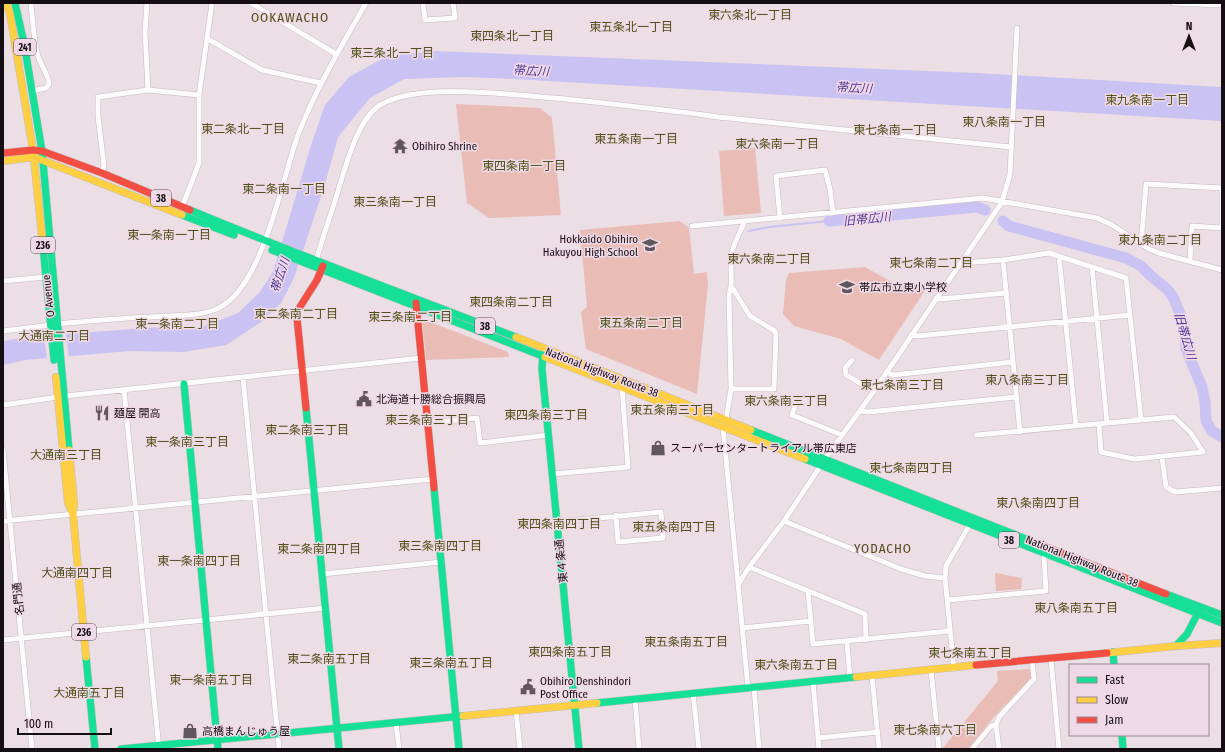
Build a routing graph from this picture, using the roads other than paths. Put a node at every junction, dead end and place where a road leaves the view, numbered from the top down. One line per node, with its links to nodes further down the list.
1 (6, 3): 22 (main road, 241)
2 (15, 3): 17 (main road, 241)
3 (31, 3): 17 (street)
4 (147, 3): 16 (street)
5 (212, 3): 13 (street)
6 (252, 3): 14 (street)
7 (366, 3): 14 (street)
8 (423, 3): 9 (street)
9 (453, 3)
10 (1173, 3): 11 (street)
11 (1222, 5)
12 (1017, 28): 19 (street)
13 (208, 38): 15 (street); 18 (street)
14 (336, 54): 15 (street)
15 (321, 83): 32 (street)
16 (148, 90): 18 (street); 25 (street)
17 (32, 91): 20 (main road, 241)
18 (199, 96): 27 (street)
19 (1011, 145): 26 (street); 38 (street)
20 (42, 151): 22 (main road, National Highway Route 38 / 38); 24 (main road, O Avenue / 236); 25 (main road, National Highway Route 38 / 38)
21 (3, 153): 22 (main road, National Highway Route 38 / 38)
22 (33, 154): 23 (main road, National Highway Route 38 / 38); 24 (main road, National Highway Route 38 / 38); 41 (main road, O Avenue / 236)
23 (3, 160)
24 (43, 160): 32 (main road, National Highway Route 38 / 38); 52 (main road, O Avenue / 236)
25 (102, 173): 27 (main road, National Highway Route 38 / 38)
26 (1002, 202): 28 (street); 33 (street); 37 (street)
27 (182, 207): 32 (main road, National Highway Route 38 / 38)
28 (834, 213): 29 (street); 29 (street)
29 (780, 218): 30 (street)
30 (745, 221): 31 (street); 43 (street)
31 (692, 226)
32 (266, 245): 38 (main road, National Highway Route 38 / 38); 52 (street)
33 (1141, 245): 36 (street); 36 (street)
34 (1059, 256): 35 (street); 39 (street); 50 (street)
35 (1003, 260): 37 (street); 44 (street)
36 (1190, 261): 40 (street)
37 (961, 263): 46 (street)
38 (319, 265): 45 (main road, National Highway Route 38 / 38); 47 (main road, National Highway Route 38 / 38); 59 (main road)
39 (1092, 267): 48 (street); 49 (street)
40 (1222, 270)
41 (46, 277): 42 (street); 52 (main road, O Avenue / 236)
42 (3, 281)
43 (732, 287): 64 (street); 64 (street)
44 (1006, 292): 46 (street); 51 (street)
45 (416, 298): 47 (main road); 55 (main road, National Highway Route 38 / 38)
46 (936, 298): 54 (street)
47 (417, 306): 55 (main road, National Highway Route 38 / 38); 56 (main road)
48 (1130, 315): 49 (street); 72 (street)
49 (1096, 319): 50 (street); 74 (street)
50 (1065, 322): 51 (street); 77 (street)
51 (1010, 327): 54 (street); 58 (street)
52 (54, 329): 53 (street); 67 (main road, O Avenue / 236)
53 (3, 331)
54 (911, 336): 60 (street)
55 (543, 353): 63 (main road, National Highway Route 38 / 38); 75 (main road, National Highway Route 38 / 38); 79 (main road, 東４条通)
56 (421, 358): 59 (street); 73 (main road)
57 (852, 360): 66 (street)
58 (1013, 362): 60 (street); 68 (street)
59 (302, 371): 61 (street); 88 (main road)
60 (886, 372): 66 (street)
61 (243, 378): 62 (street); 89 (street)
62 (184, 384): 65 (street); 90 (main road)
63 (622, 387): 75 (main road, National Highway Route 38 / 38); 85 (street)
64 (731, 389): 75 (street)
65 (124, 390): 67 (street); 91 (street)
66 (874, 391): 71 (street)
67 (61, 396): 70 (street); 92 (main road, O Avenue / 236)
68 (1016, 397): 71 (street); 78 (street)
69 (796, 403): 80 (street)
70 (3, 405)
71 (860, 411): 80 (street)
72 (1140, 420): 74 (street); 83 (street)
73 (427, 423): 79 (street); 86 (main road)
74 (1106, 423): 76 (street)
75 (724, 424): 84 (main road, National Highway Route 38 / 38); 104 (street)
76 (1098, 424): 77 (street); 83 (street)
77 (1076, 426): 78 (street)
78 (1020, 432): 81 (street)
79 (549, 435): 85 (main road, 東４条通)
80 (842, 435): 84 (street)
81 (976, 435)
82 (3, 450): 94 (street, 名門通)
83 (1162, 457): 87 (street)
84 (823, 462): 96 (street); 98 (main road, National Highway Route 38 / 38); 108 (main road, National Highway Route 38 / 38)
85 (553, 474): 97 (main road, 東４条通)
86 (432, 479): 88 (street); 100 (main road)
87 (1222, 488)
88 (314, 491): 89 (street); 102 (main road)
89 (255, 497): 90 (street); 109 (street)
90 (195, 502): 91 (street); 111 (main road)
91 (136, 508): 92 (street); 114 (street)
92 (73, 514): 94 (street); 117 (main road, O Avenue / 236)
93 (616, 516): 93 (street); 97 (street)
94 (10, 520): 95 (street); 118 (street, 名門通)
95 (3, 521)
96 (784, 521): 101 (street); 103 (street)
97 (557, 522): 136 (main road, 東４条通)
98 (970, 524): 99 (main road, National Highway Route 38 / 38); 103 (street)
99 (1046, 554): 106 (street); 108 (main road, National Highway Route 38 / 38)
100 (441, 562): 102 (street); 138 (main road)
101 (749, 567): 104 (street); 105 (street)
102 (322, 574): 107 (main road)
103 (945, 578): 106 (street)
104 (738, 585): 115 (street)
105 (808, 591): 112 (street); 120 (street)
106 (948, 600): 116 (street)
107 (326, 608): 109 (street); 141 (main road)
108 (1199, 610): 110 (main road, National Highway Route 38 / 38); 113 (main road, National Highway Route 38 / 38); 123 (main road)
109 (266, 615): 111 (street); 143 (street)
110 (1222, 615)
111 (206, 621): 114 (street); 146 (main road)
112 (811, 621): 115 (street); 121 (street)
113 (1222, 623)
114 (147, 627): 117 (street); 147 (street)
115 (742, 628): 133 (street)
116 (950, 631): 120 (street); 128 (street)
117 (84, 632): 118 (street); 149 (main road, O Avenue / 236)
118 (22, 639): 119 (street); 148 (street, 名門通)
119 (3, 640)
120 (866, 640): 121 (street)
121 (847, 642): 131 (street)
122 (1222, 643): 123 (main road)
123 (1176, 646): 124 (main road)
124 (1113, 652): 125 (main road); 127 (main road)
125 (1051, 659): 126 (main road); 166 (street)
126 (1032, 661): 128 (main road); 140 (street)
127 (1114, 664)
128 (954, 668): 129 (main road)
129 (931, 670): 130 (main road); 163 (street)
130 (872, 676): 131 (main road); 142 (street)
131 (850, 678): 132 (main road)
132 (813, 682): 133 (main road); 145 (street)
133 (751, 688): 134 (main road); 160 (street)
134 (693, 693): 135 (main road); 159 (street)
135 (635, 699): 136 (main road); 158 (street)
136 (575, 705): 137 (main road); 157 (main road, 東４条通)
137 (516, 711): 138 (main road); 156 (street)
138 (456, 716): 139 (main road); 155 (main road)
139 (396, 723): 141 (main road); 154 (street)
140 (996, 725): 164 (street); 165 (street)
141 (337, 729): 143 (main road); 153 (main road)
142 (878, 732): 145 (street); 162 (street)
143 (278, 735): 146 (main road); 152 (street)
144 (1122, 736): 167 (main road)
145 (818, 738): 161 (street)
146 (217, 740): 147 (main road); 151 (main road)
147 (159, 747): 150 (main road)
148 (32, 749)
149 (95, 749)
150 (121, 749)
151 (218, 749)
152 (279, 749)
153 (339, 749)
154 (399, 749)
155 (459, 749)
156 (520, 749)
157 (579, 749)
158 (639, 749)
159 (698, 749)
160 (759, 749)
161 (819, 749)
162 (879, 749)
163 (939, 749)
164 (972, 749)
165 (999, 749)
166 (1059, 749)
167 (1123, 749)

